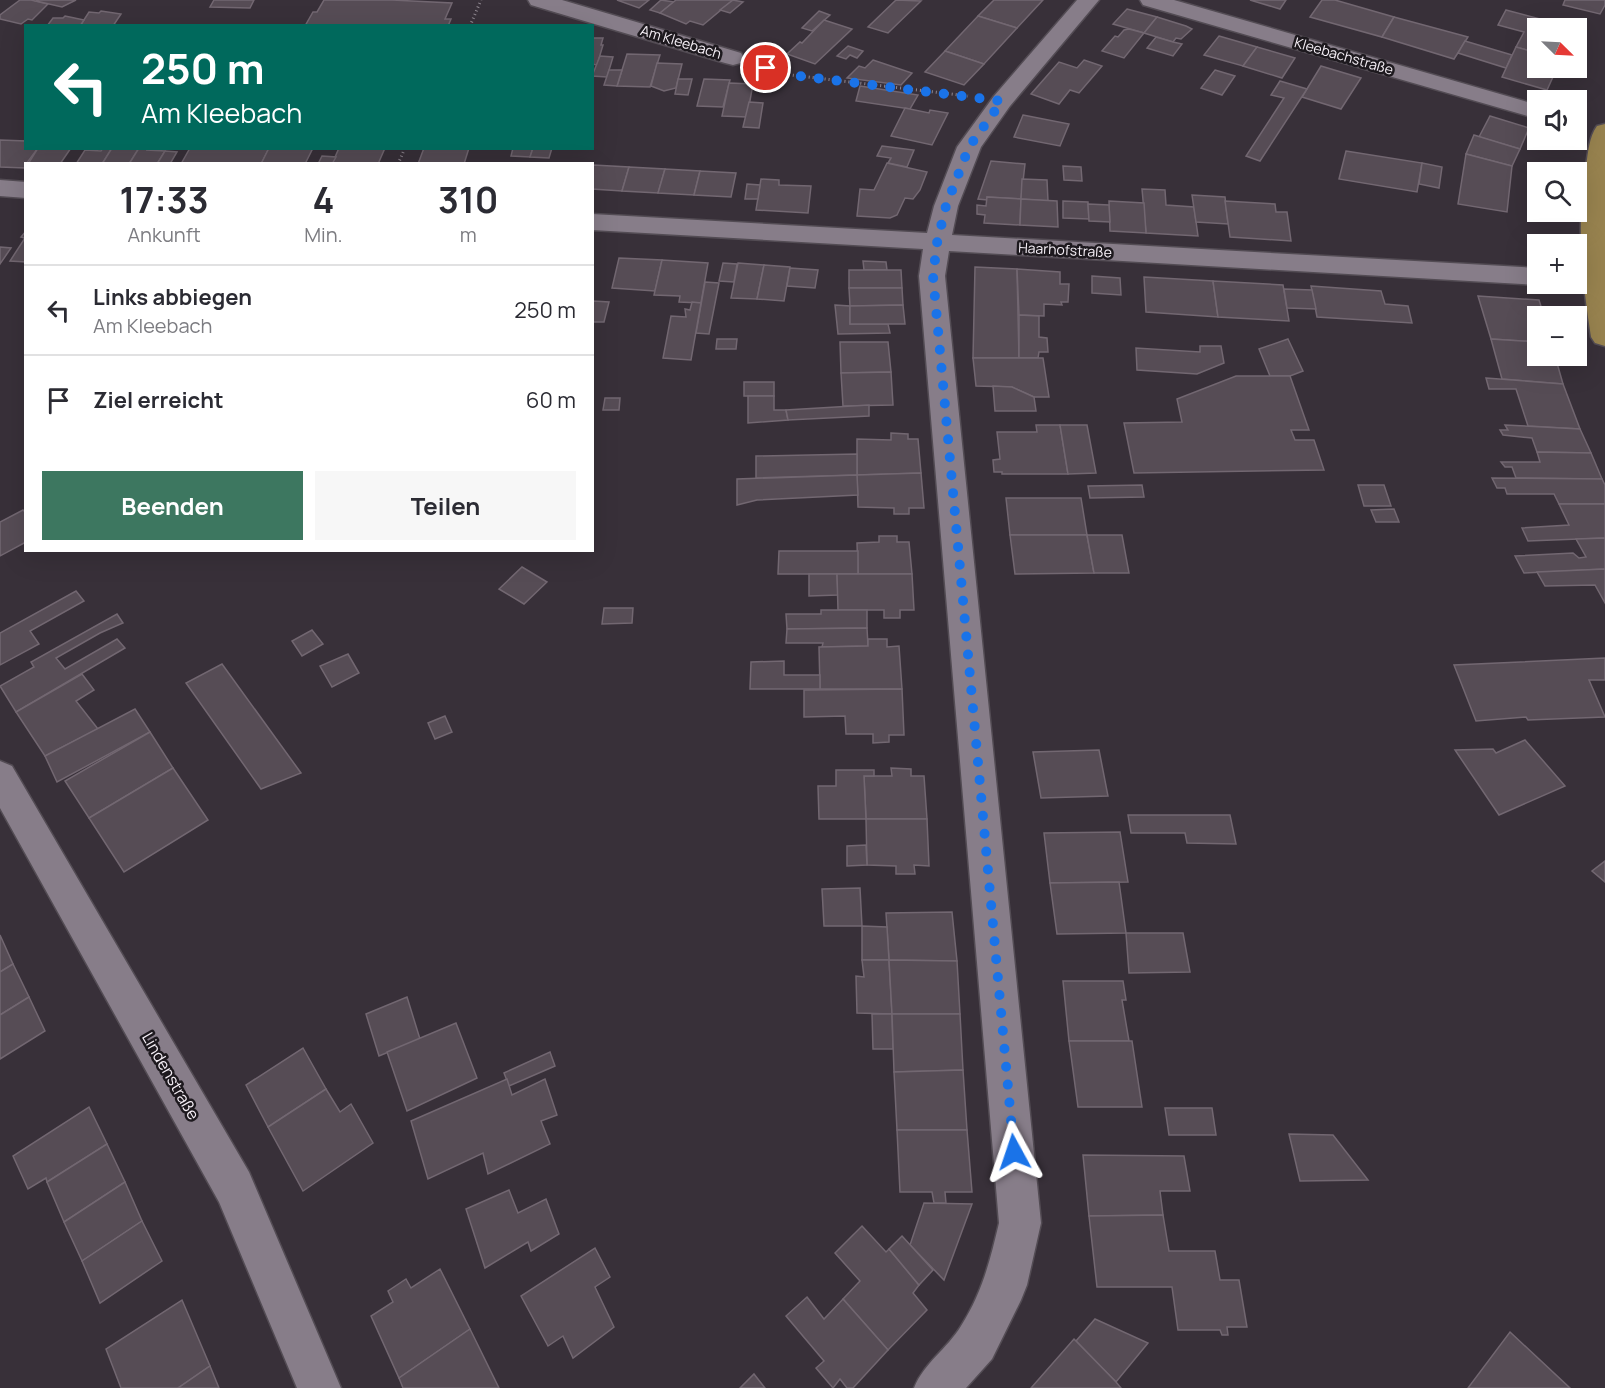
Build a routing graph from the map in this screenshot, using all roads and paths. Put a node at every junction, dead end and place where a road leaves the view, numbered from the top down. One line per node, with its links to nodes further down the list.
1 (481, 0): 5 (path)
2 (539, 0): 6 (street, Am Kleebach)
3 (1088, 0): 7 (street)
4 (1151, 0): 8 (street, Kleebachstraße)
5 (471, 24)
6 (733, 58): 7 (path, Am Kleebach)
7 (1002, 101): 13 (street)
8 (1527, 109)
9 (1605, 131): 14 (main road)
10 (0, 188): 11 (street)
11 (24, 190)
12 (594, 222): 13 (street, Haarhofstraße)
13 (937, 243): 15 (street, Haarhofstraße); 20 (street)
14 (1587, 263)
15 (1527, 276)
16 (1587, 288): 17 (main road)
17 (1605, 337)
18 (0, 776): 19 (street, Lindenstraße)
19 (319, 1388)
20 (936, 1388)

